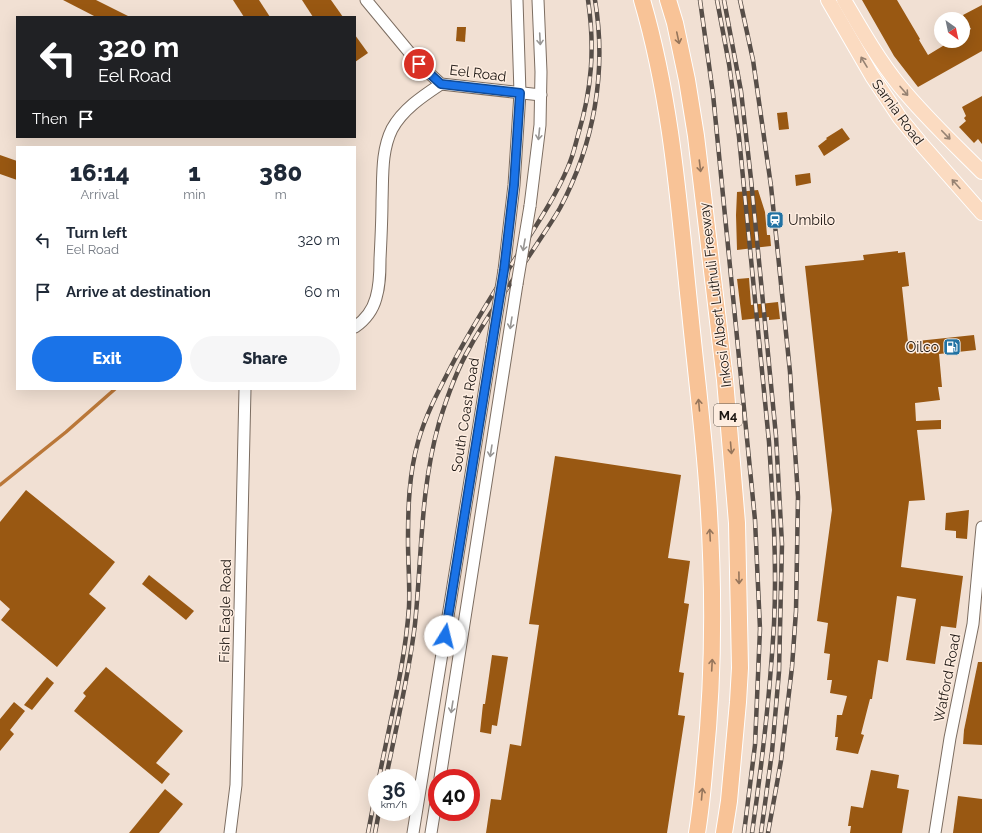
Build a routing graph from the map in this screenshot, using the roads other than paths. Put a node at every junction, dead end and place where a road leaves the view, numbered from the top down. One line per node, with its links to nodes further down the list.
1 (366, 0): 8 (street, Eel Road)
2 (517, 0): 9 (street, South Coast Road)
3 (538, 0): 10 (street, one-way to 10)
4 (642, 0): 21 (highway, Inkosi Albert Luthuli Freeway / M4, one-way to 4)
5 (668, 0): 22 (highway, Inkosi Albert Luthuli Freeway / M4, one-way to 22)
6 (828, 0): 12 (main road, Sarnia Road, one-way to 6)
7 (844, 0): 11 (main road, Sarnia Road, one-way to 11)
8 (441, 84): 9 (street, Eel Road); 13 (street)
9 (520, 93): 10 (street, Eel Road); 19 (street, South Coast Road, bridge)
10 (541, 95): 16 (street, one-way to 16, bridge)
11 (982, 172)
12 (982, 213)
13 (356, 326)
14 (245, 390): 18 (street, Fish Eagle Road)
15 (982, 527): 23 (street, Watford Road)
16 (441, 769)
17 (433, 821): 20 (street)
18 (230, 833)
19 (413, 833)
20 (431, 833)
21 (697, 833)
22 (724, 833)
23 (935, 833)

